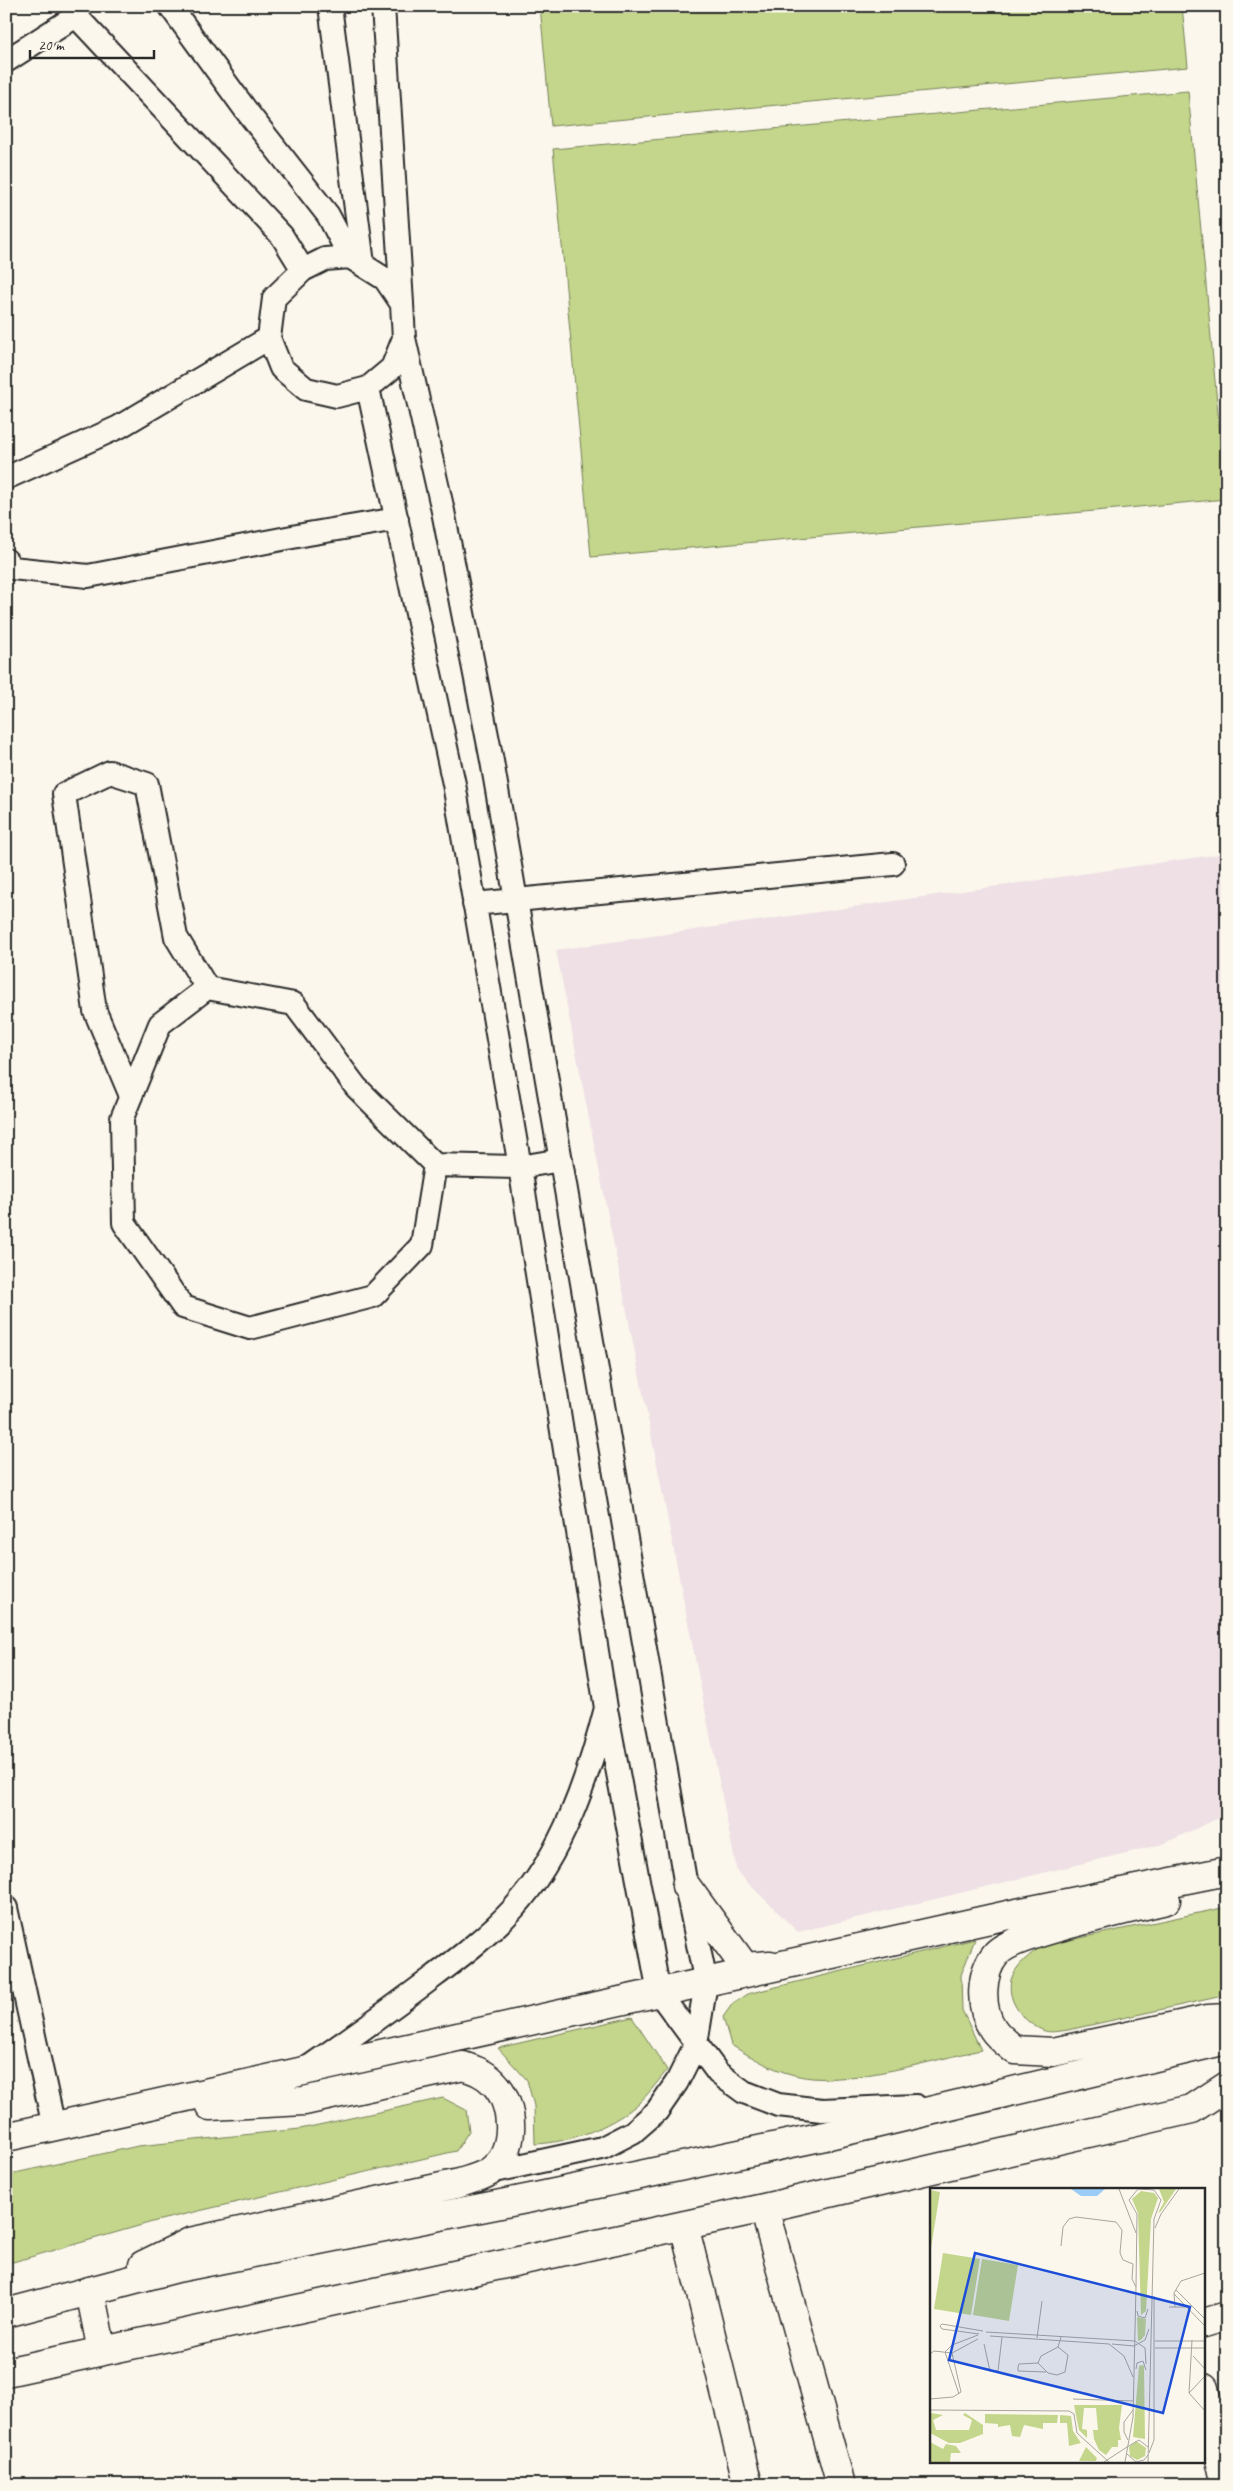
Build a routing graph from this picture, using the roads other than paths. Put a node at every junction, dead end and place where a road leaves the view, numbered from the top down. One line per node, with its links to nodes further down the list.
1 (170, 6): 6 (lane)
2 (330, 6): 6 (lane)
3 (383, 6): 8 (lane)
4 (76, 11): 5 (lane); 7 (lane)
5 (6, 61)
6 (356, 261): 7 (lane); 8 (lane)
7 (303, 270): 9 (lane)
8 (402, 304): 10 (lane)
9 (269, 338): 11 (lane); 12 (lane)
10 (404, 338): 11 (lane); 16 (lane)
11 (368, 388): 13 (lane)
12 (6, 478)
13 (397, 520): 14 (lane); 17 (lane)
14 (6, 560)
15 (893, 864): 16 (lane)
16 (516, 898): 17 (lane); 20 (lane)
17 (474, 904): 22 (lane)
18 (207, 988): 19 (lane); 19 (lane); 21 (lane)
19 (131, 1096): 21 (lane)
20 (561, 1160): 22 (lane); 26 (lane)
21 (435, 1165): 22 (lane)
22 (520, 1167): 23 (lane)
23 (606, 1708): 30 (lane); 34 (lane)
24 (1227, 1871): 28 (main road)
25 (1227, 1881): 31 (main road)
26 (686, 1886): 28 (main road); 29 (lane)
27 (6, 1908): 38 (lane)
28 (787, 1965): 29 (main road)
29 (706, 1983): 30 (main road); 33 (lane)
30 (659, 1993): 33 (lane); 34 (main road)
31 (1227, 2018)
32 (1227, 2040): 36 (main road)
33 (696, 2044): 36 (lane); 40 (lane)
34 (300, 2073): 37 (main road)
35 (1227, 2086): 41 (main road)
36 (953, 2105): 43 (main road)
37 (135, 2109): 38 (main road); 40 (main road)
38 (54, 2127): 39 (main road)
39 (6, 2138)
40 (490, 2172): 43 (main road)
41 (764, 2208): 42 (main road); 52 (main road)
42 (684, 2225): 47 (main road); 51 (main road)
43 (90, 2291): 44 (main road); 47 (main road)
44 (6, 2313)
45 (1227, 2316): 46 (main road)
46 (1206, 2322)
47 (102, 2351): 48 (main road)
48 (6, 2372)
49 (1206, 2398): 50 (main road)
50 (1221, 2472)
51 (748, 2485)
52 (841, 2485)

